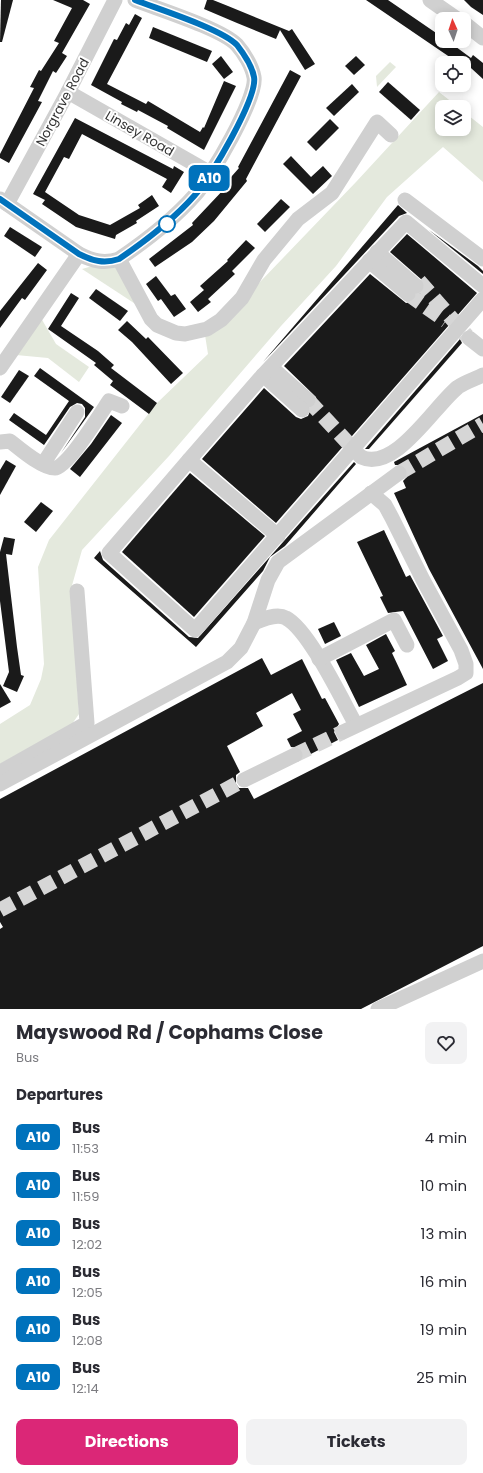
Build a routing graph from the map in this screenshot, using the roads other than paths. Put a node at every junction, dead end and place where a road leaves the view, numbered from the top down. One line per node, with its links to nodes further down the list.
1 (115, 0): 7 (street, Norgrave Road)
2 (135, 0): 9 (street)
3 (430, 0): 4 (street)
4 (448, 12)
5 (471, 29): 6 (street)
6 (483, 38)
7 (68, 92): 9 (street, Linsey Road); 11 (street, Norgrave Road)
8 (391, 135): 15 (street)
9 (212, 174): 15 (street)
10 (404, 200): 14 (street)
11 (4, 202): 12 (street)
12 (79, 254): 15 (street); 21 (street)
13 (375, 254): 16 (street); 17 (street); 22 (street)
14 (483, 258)
15 (119, 259)
16 (483, 286)
17 (414, 288)
18 (483, 299): 33 (street)
19 (469, 338): 20 (street)
20 (483, 349)
21 (0, 368)
22 (266, 373): 25 (street); 29 (street)
23 (483, 376): 28 (street)
24 (111, 400): 30 (street)
25 (304, 407)
26 (77, 412): 30 (street)
27 (0, 442): 30 (street)
28 (361, 457)
29 (188, 460): 33 (street); 33 (street)
30 (43, 464)
31 (399, 473): 32 (street)
32 (371, 493): 35 (street); 38 (street)
33 (278, 536)
34 (78, 591): 41 (street)
35 (254, 623): 37 (street); 43 (street)
36 (407, 645): 37 (street)
37 (319, 659): 38 (street)
38 (356, 726): 39 (street)
39 (342, 732)
40 (295, 755): 42 (street)
41 (0, 772)
42 (244, 780)
43 (0, 784)
44 (483, 961): 45 (street)
45 (378, 1009)

